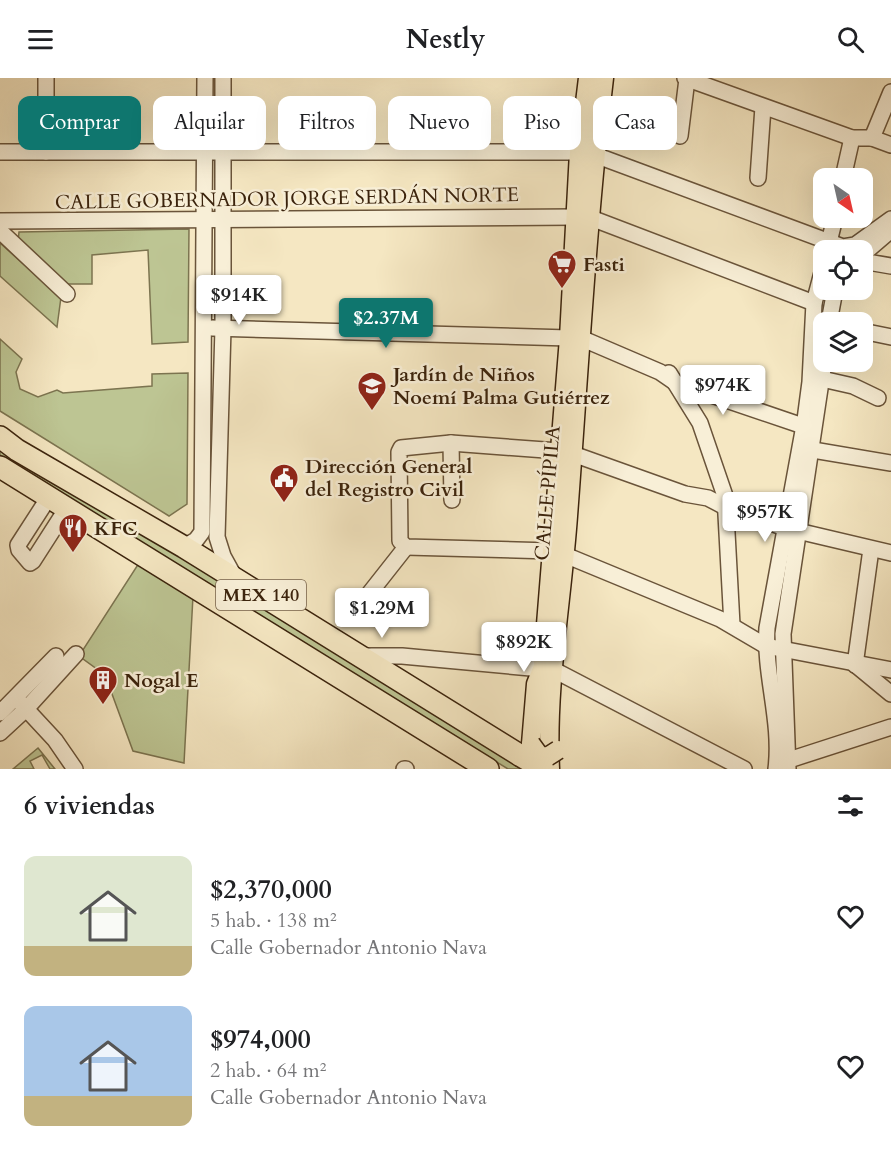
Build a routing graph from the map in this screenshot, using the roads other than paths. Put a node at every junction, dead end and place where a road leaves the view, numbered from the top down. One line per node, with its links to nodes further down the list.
1 (46, 78): 14 (street)
2 (205, 78): 15 (street)
3 (223, 78): 16 (street)
4 (588, 78): 17 (main road, CALLE PÍPILA)
5 (604, 78): 17 (main road, CALLE PÍPILA)
6 (686, 78): 8 (street); 9 (street)
7 (891, 92): 11 (street)
8 (763, 108): 10 (street); 19 (street)
9 (680, 136)
10 (852, 138): 11 (street); 18 (street)
11 (872, 138): 12 (street)
12 (891, 145)
13 (0, 152): 14 (street)
14 (46, 152): 15 (street)
15 (204, 153): 16 (street); 22 (street)
16 (224, 153): 17 (street); 21 (street)
17 (587, 153): 20 (main road, CALLE PÍPILA); 28 (street)
18 (845, 168)
19 (758, 178)
20 (583, 217): 21 (street, CALLE GOBERNADOR JORGE SERDÁN NORTE); 36 (street, CALLE GOBERNADOR JORGE SERDÁN NORTE); 42 (main road, CALLE PÍPILA)
21 (222, 218): 22 (street, CALLE GOBERNADOR JORGE SERDÁN NORTE); 39 (street)
22 (203, 219): 25 (street, CALLE GOBERNADOR JORGE SERDÁN NORTE); 38 (street)
23 (891, 219): 29 (street)
24 (0, 222): 25 (street, CALLE GOBERNADOR JORGE SERDÁN NORTE)
25 (19, 222): 31 (street)
26 (891, 230): 30 (street)
27 (0, 231): 31 (street)
28 (813, 240)
29 (862, 240)
30 (873, 246)
31 (14, 247): 34 (street)
32 (873, 263): 33 (street)
33 (891, 266)
34 (67, 294)
35 (815, 300): 36 (street)
36 (814, 303): 37 (street)
37 (818, 312)
38 (203, 328): 39 (street); 58 (street)
39 (223, 328): 42 (street); 63 (street)
40 (873, 333): 41 (street)
41 (891, 337)
42 (576, 339): 45 (street); 52 (main road, CALLE PÍPILA)
43 (813, 372): 48 (street)
44 (823, 372): 46 (street)
45 (668, 376): 48 (street); 56 (street)
46 (822, 379): 47 (street); 51 (street)
47 (878, 398)
48 (804, 423): 57 (street)
49 (0, 437): 58 (highway, MEX 140)
50 (451, 443): 52 (street); 55 (street); 59 (street)
51 (813, 450): 53 (street); 57 (street)
52 (566, 453): 56 (street); 61 (main road, CALLE PÍPILA)
53 (891, 463)
54 (0, 467): 84 (highway, MEX 140)
55 (452, 500)
56 (727, 508): 57 (street); 65 (street)
57 (792, 531): 60 (street); 66 (street); 67 (street)
58 (184, 547): 63 (highway, MEX 140)
59 (406, 547): 61 (street); 64 (street)
60 (871, 549): 62 (street); 72 (street)
61 (558, 553): 65 (street); 73 (main road, CALLE PÍPILA)
62 (891, 553)
63 (235, 579): 70 (highway, MEX 140)
64 (354, 613)
65 (732, 625): 66 (street)
66 (766, 646): 67 (street); 82 (street)
67 (782, 651): 72 (street); 82 (street)
68 (76, 654): 77 (street)
69 (56, 656): 77 (street)
70 (362, 656): 71 (street); 75 (highway, MEX 140)
71 (402, 656): 73 (street); 75 (street)
72 (855, 664): 74 (street); 76 (street)
73 (548, 669): 81 (main road); 81 (main road, bridge); 85 (main road, CALLE PÍPILA); 87 (main road, CALLE PÍPILA); 88 (street)
74 (891, 670)
75 (391, 674): 81 (highway, MEX 140)
76 (891, 694)
77 (21, 704): 78 (street); 80 (street); 83 (street)
78 (0, 713)
79 (891, 727): 82 (street)
80 (0, 733)
81 (526, 750): 86 (highway, MEX 140, bridge)
82 (784, 766)
83 (75, 769)
84 (487, 769)
85 (538, 769)
86 (543, 769)
87 (550, 769)
88 (744, 769)

